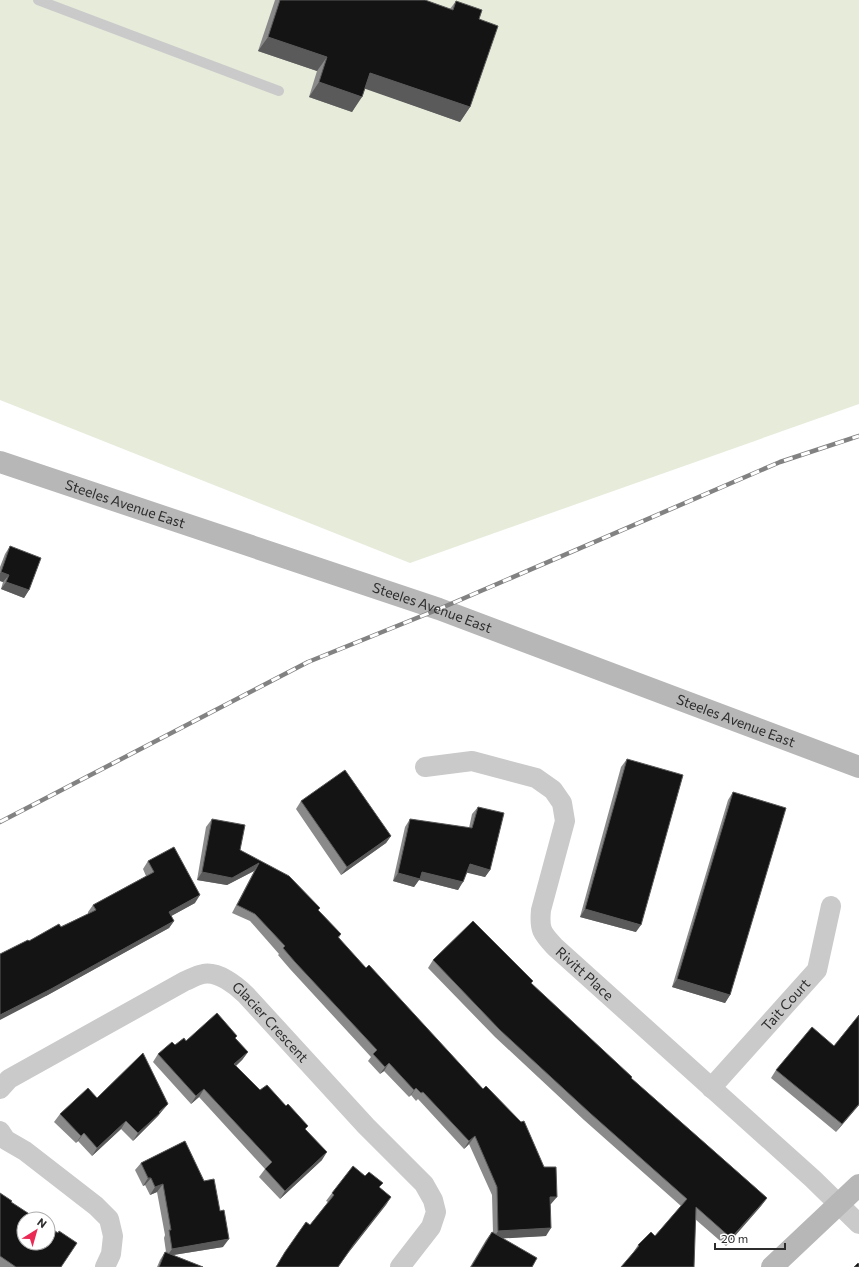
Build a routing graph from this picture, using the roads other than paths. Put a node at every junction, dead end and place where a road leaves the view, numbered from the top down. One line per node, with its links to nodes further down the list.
1 (38, 0): 2 (lane)
2 (278, 90)
3 (0, 462): 5 (main road, Steeles Avenue East)
4 (424, 767): 7 (street, Rivitt Place)
5 (859, 767)
6 (831, 906): 7 (street, Tait Court)
7 (711, 1088): 11 (street, Rivitt Place)
8 (0, 1089): 14 (street, Glacier Crescent)
9 (0, 1131): 13 (street)
10 (859, 1185): 11 (main road)
11 (839, 1204): 12 (street, Rivitt Place); 15 (main road)
12 (859, 1224)
13 (104, 1267)
14 (400, 1267)
15 (772, 1267)

